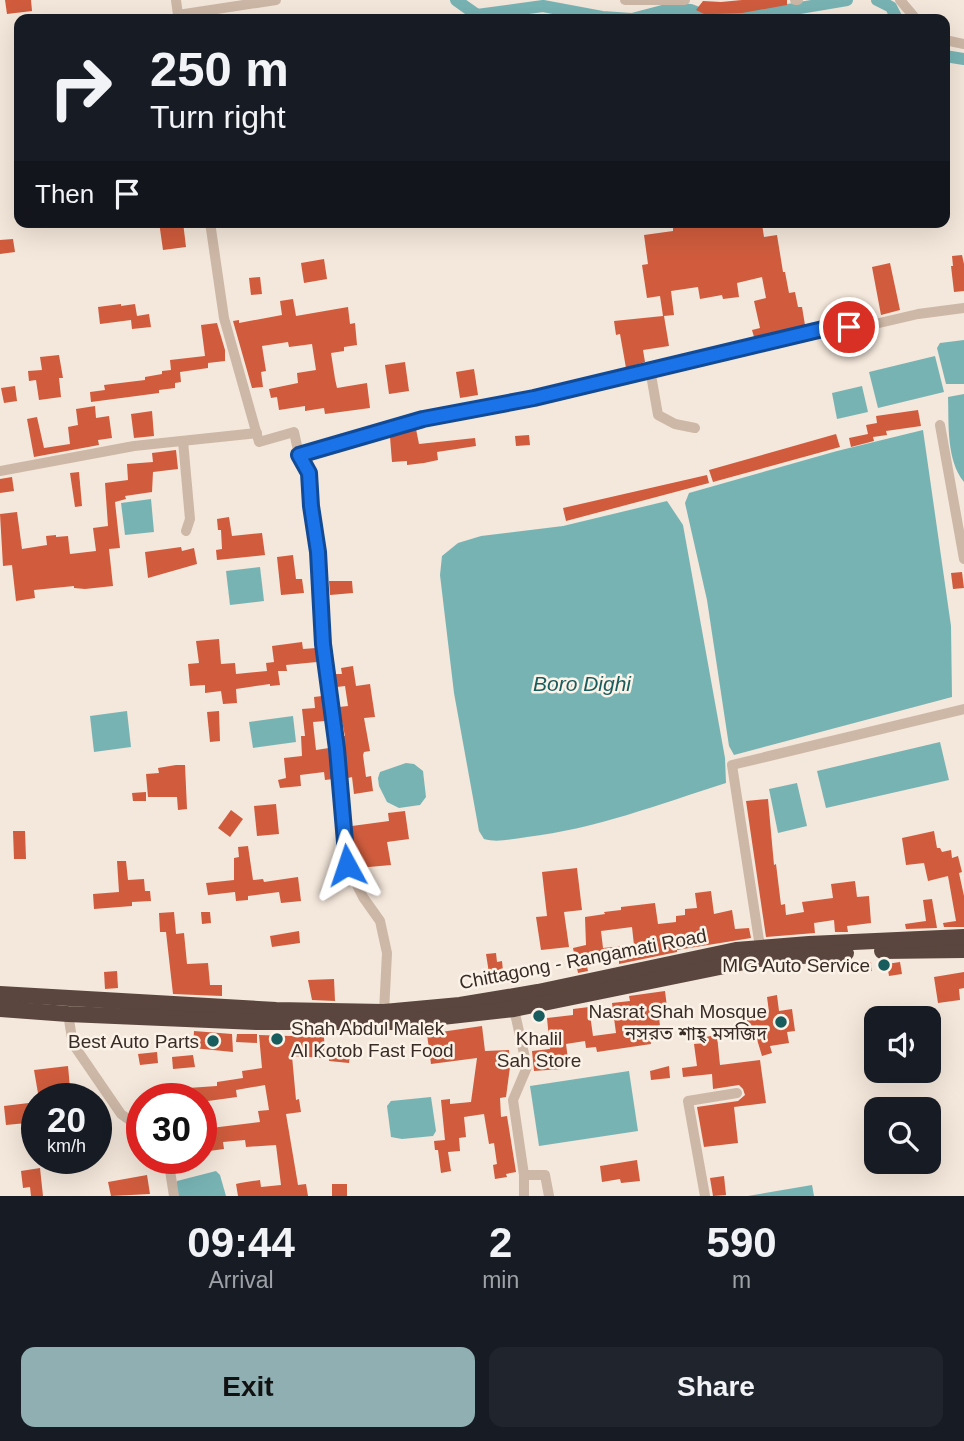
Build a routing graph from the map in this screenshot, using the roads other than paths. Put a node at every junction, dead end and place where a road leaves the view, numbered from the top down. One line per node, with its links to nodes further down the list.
1 (276, 0): 5 (street)
2 (625, 0): 3 (street)
3 (685, 0)
4 (900, 0): 6 (street)
5 (195, 14)
6 (912, 14)
7 (211, 228): 12 (street)
8 (964, 308): 9 (street)
9 (650, 369): 11 (street); 14 (street)
10 (940, 425): 17 (street)
11 (695, 428)
12 (257, 433): 13 (street); 14 (street)
13 (183, 441): 15 (street); 16 (street)
14 (299, 455): 25 (street)
15 (0, 471)
16 (186, 531)
17 (964, 559)
18 (964, 709): 20 (street)
19 (964, 937): 20 (highway, Chittagong - Rangamati Road)
20 (760, 947): 25 (highway, Chittagong - Rangamati Road)
21 (964, 950): 24 (highway, Chittagong - Rangamati Road)
22 (0, 994): 25 (highway, Chittagong - Rangamati Road)
23 (0, 1009): 26 (highway, Chittagong - Rangamati Road)
24 (514, 1009): 26 (highway, Chittagong - Rangamati Road); 30 (street)
25 (384, 1012)
26 (68, 1014): 28 (street)
27 (737, 1093): 34 (street)
28 (126, 1118)
29 (171, 1174): 31 (street)
30 (524, 1175): 32 (street); 33 (street)
31 (174, 1196)
32 (524, 1196)
33 (549, 1196)
34 (705, 1196)

